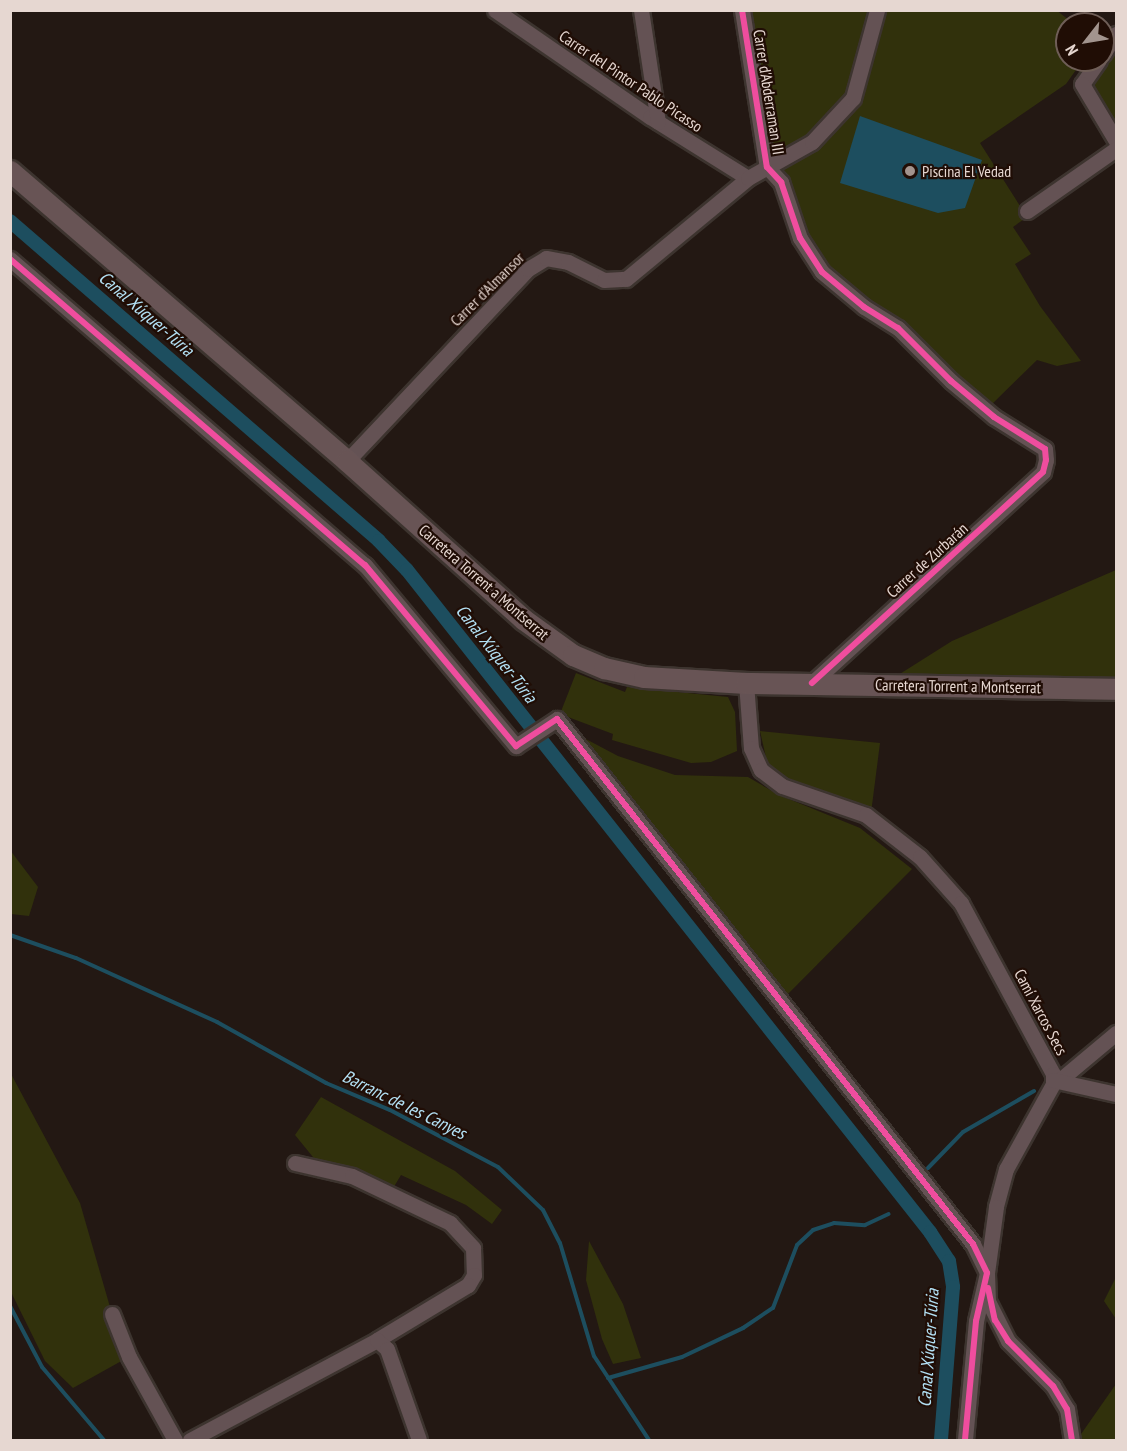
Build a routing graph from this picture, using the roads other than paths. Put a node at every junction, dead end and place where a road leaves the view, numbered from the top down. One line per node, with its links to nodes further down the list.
1 (495, 10): 6 (street, Carrer del Pintor Pablo Picasso)
2 (640, 10): 6 (street)
3 (742, 10): 9 (street, Carrer d'Abderraman III)
4 (877, 10): 9 (street, Carrer d'Almansor)
5 (1090, 72): 7 (street)
6 (658, 122): 11 (street, Carrer del Pintor Pablo Picasso)
7 (1116, 141)
8 (1116, 149): 12 (street)
9 (767, 167): 11 (street, Carrer d'Almansor); 14 (street, Carrer d'Abderraman III)
10 (10, 171): 15 (main road, Carretera Torrent a Montserrat)
11 (748, 178): 15 (street, Carrer d'Almansor)
12 (1027, 211)
13 (10, 259): 23 (street)
14 (1044, 449): 17 (street, Carrer de Zurbarán)
15 (347, 461): 16 (main road, Carretera Torrent a Montserrat)
16 (746, 683): 17 (main road, Carretera Torrent a Montserrat); 20 (street, Camí Xarcos Secs)
17 (812, 683): 18 (main road, Carretera Torrent a Montserrat)
18 (1116, 689)
19 (1116, 1034): 20 (street)
20 (1057, 1079): 21 (street); 23 (street, Camí Xarcos Secs)
21 (1116, 1094)
22 (295, 1163): 25 (street)
23 (987, 1273): 29 (street); 30 (street, Camí Xarcos Secs)
24 (112, 1314): 26 (street)
25 (377, 1340): 27 (street); 28 (street)
26 (175, 1440)
27 (190, 1440)
28 (419, 1440)
29 (965, 1440)
30 (1072, 1440)

